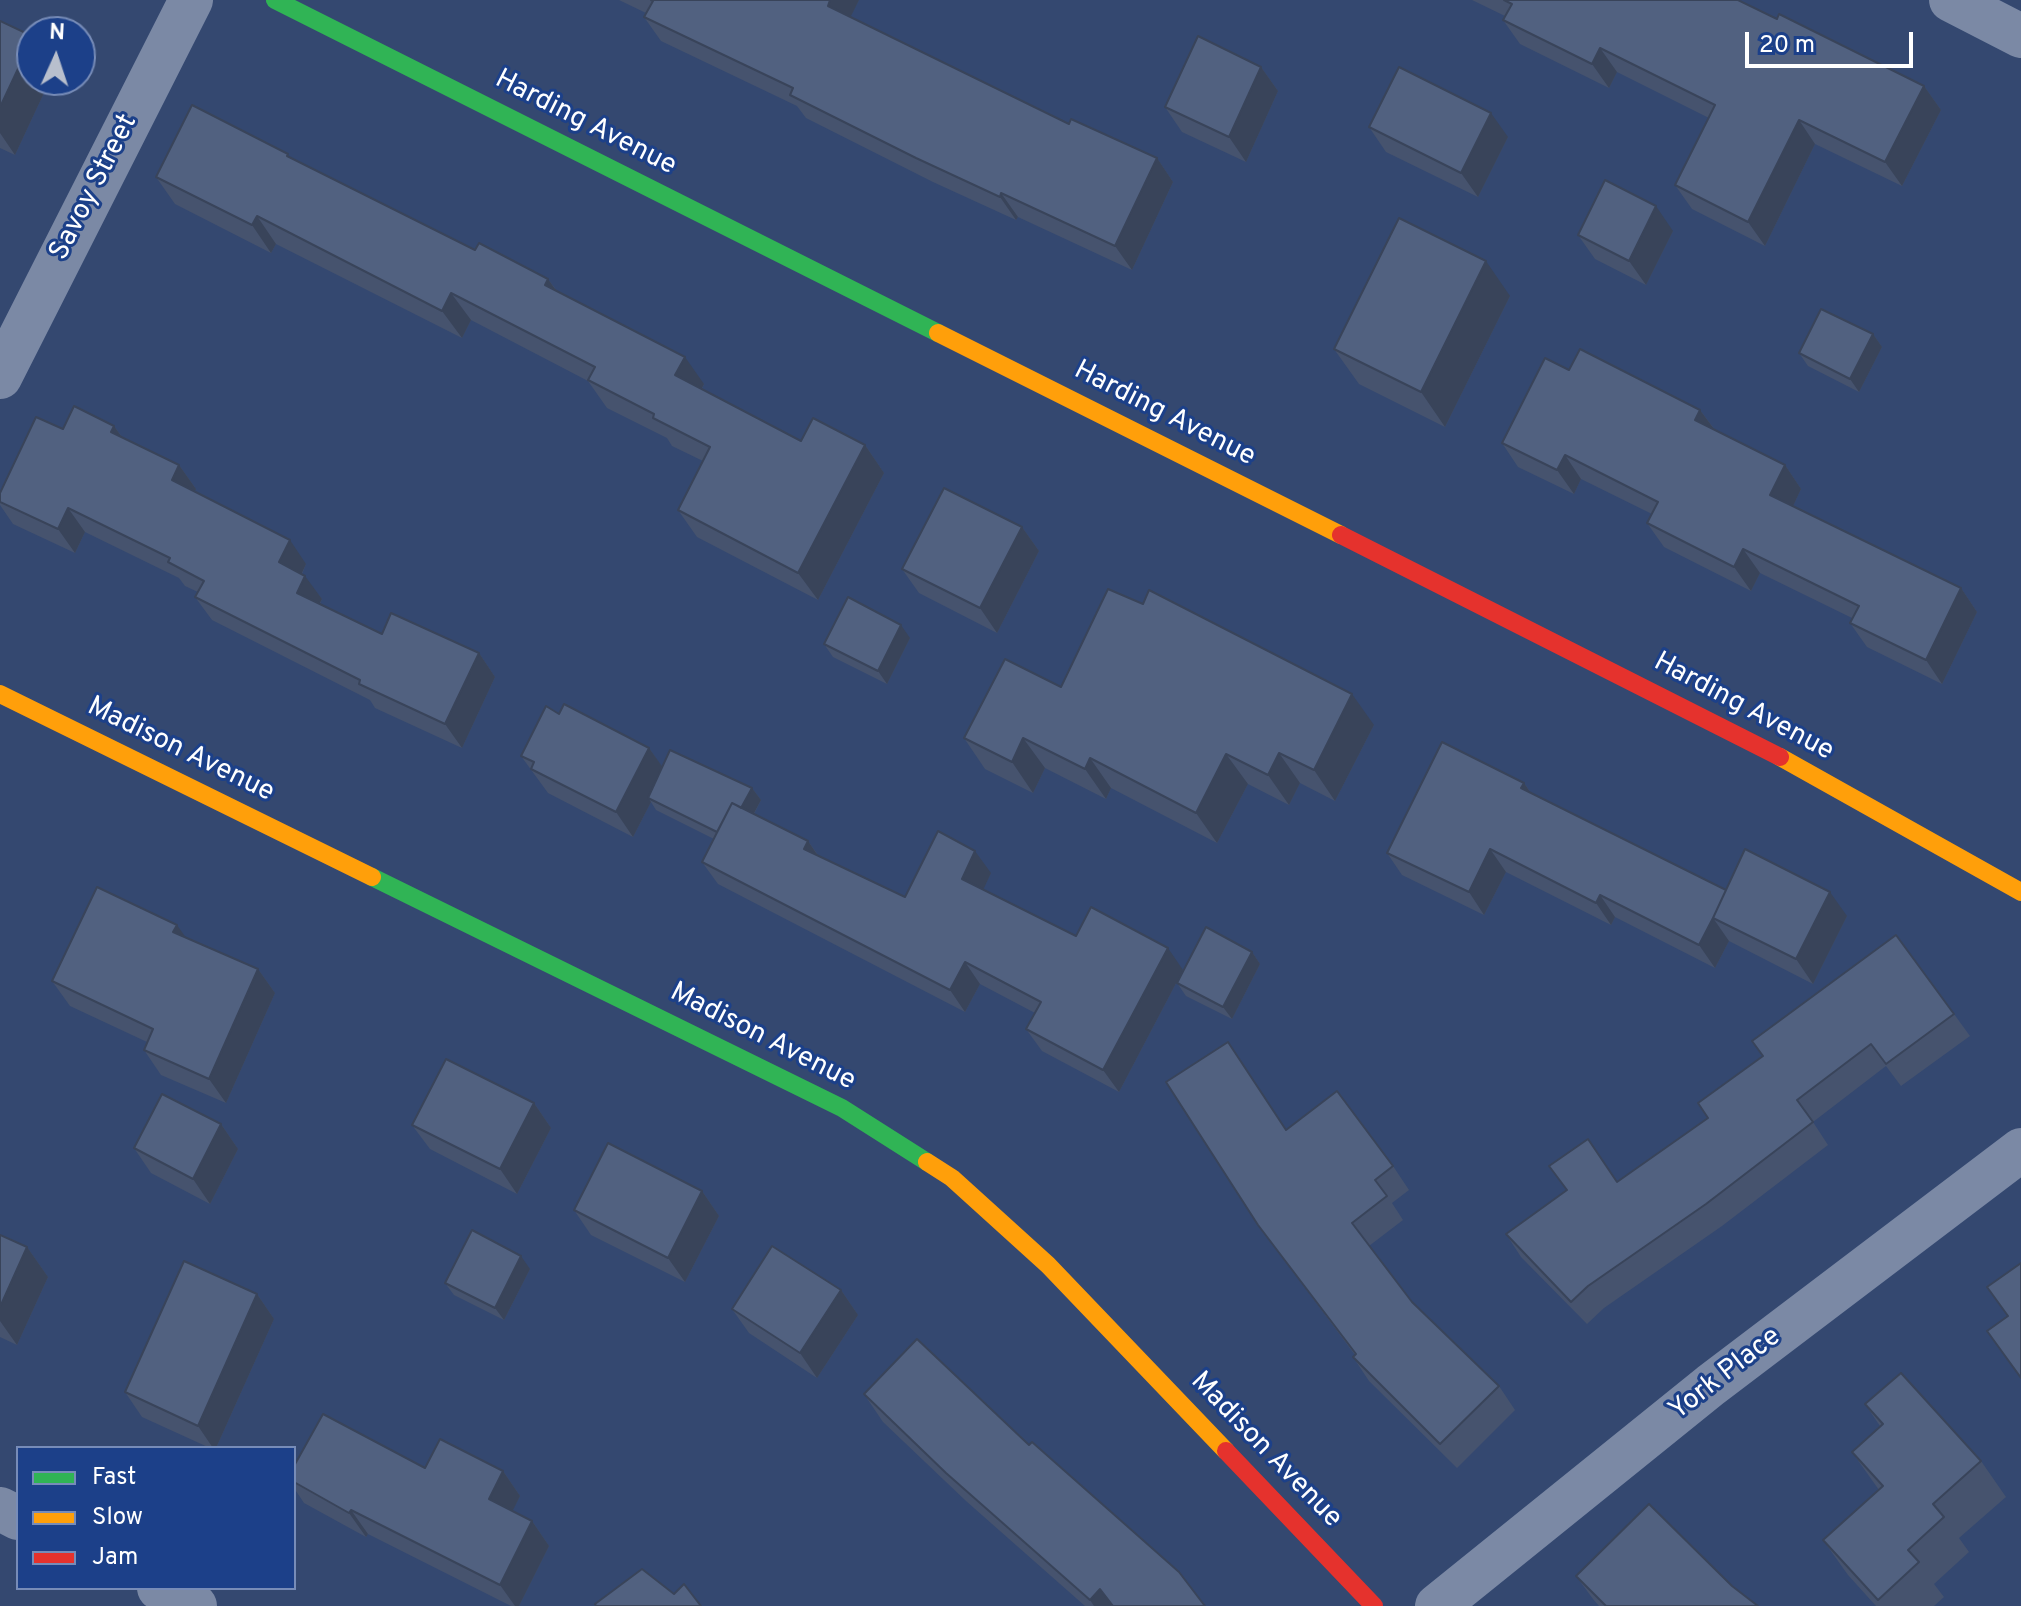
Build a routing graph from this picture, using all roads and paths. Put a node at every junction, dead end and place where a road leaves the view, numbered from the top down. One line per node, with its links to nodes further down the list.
1 (191, 0): 5 (street, Savoy Street)
2 (275, 0): 7 (street, Harding Avenue)
3 (1951, 0): 4 (street)
4 (2021, 36)
5 (0, 377)
6 (0, 694): 11 (street, Madison Avenue)
7 (2021, 892)
8 (2021, 1150): 12 (street, York Place)
9 (163, 1590): 10 (street)
10 (195, 1606)
11 (1374, 1606)
12 (1437, 1606)

